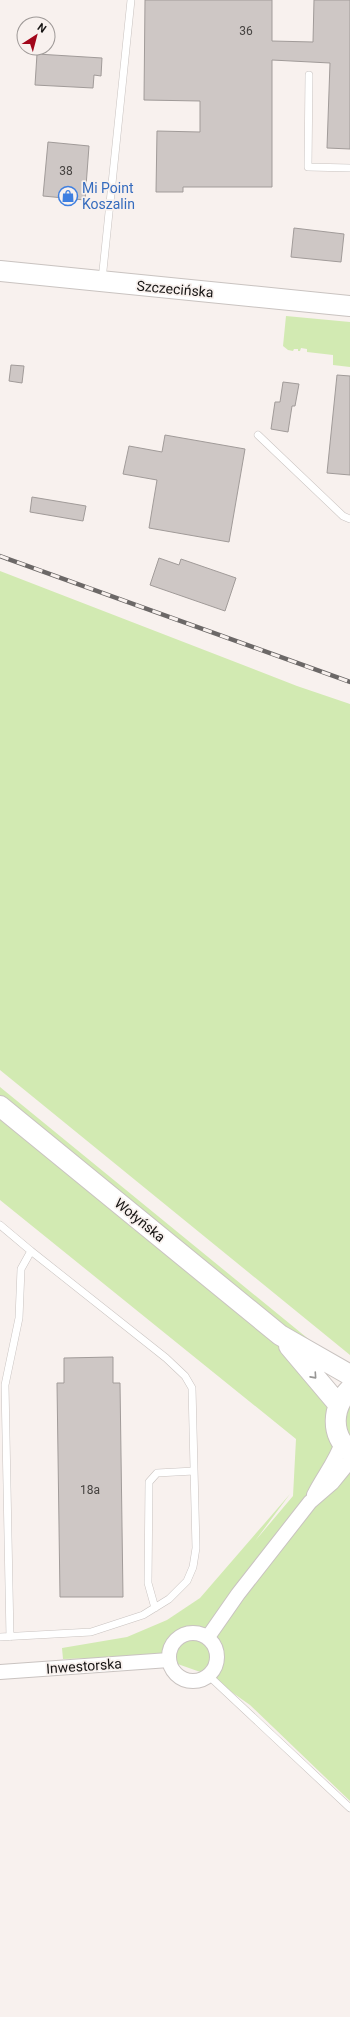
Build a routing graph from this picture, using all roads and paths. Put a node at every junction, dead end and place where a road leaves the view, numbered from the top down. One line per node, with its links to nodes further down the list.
1 (131, 0): 5 (lane)
2 (310, 75): 3 (lane)
3 (350, 168)
4 (0, 271): 5 (main road, Szczecińska)
5 (102, 282): 6 (main road, Szczecińska)
6 (350, 306)
7 (258, 435): 8 (lane)
8 (350, 519)
9 (0, 1106): 12 (main road, Wołyńska)
10 (0, 1225): 11 (lane)
11 (31, 1251): 17 (lane); 21 (lane)
12 (280, 1335): 13 (main road, Wołyńska); 14 (main road, Wołyńska, one-way to 14)
13 (350, 1375)
14 (344, 1397): 15 (main road)
15 (346, 1447): 18 (street)
16 (350, 1461): 18 (street)
17 (194, 1471): 19 (lane); 19 (lane)
18 (310, 1502): 22 (street)
19 (155, 1608): 21 (lane)
20 (0, 1637): 21 (lane)
21 (10, 1637)
22 (208, 1637): 23 (street); 25 (street)
23 (169, 1660): 24 (street, Inwestorska); 25 (street)
24 (0, 1672)
25 (209, 1676): 26 (lane)
26 (350, 1808)

